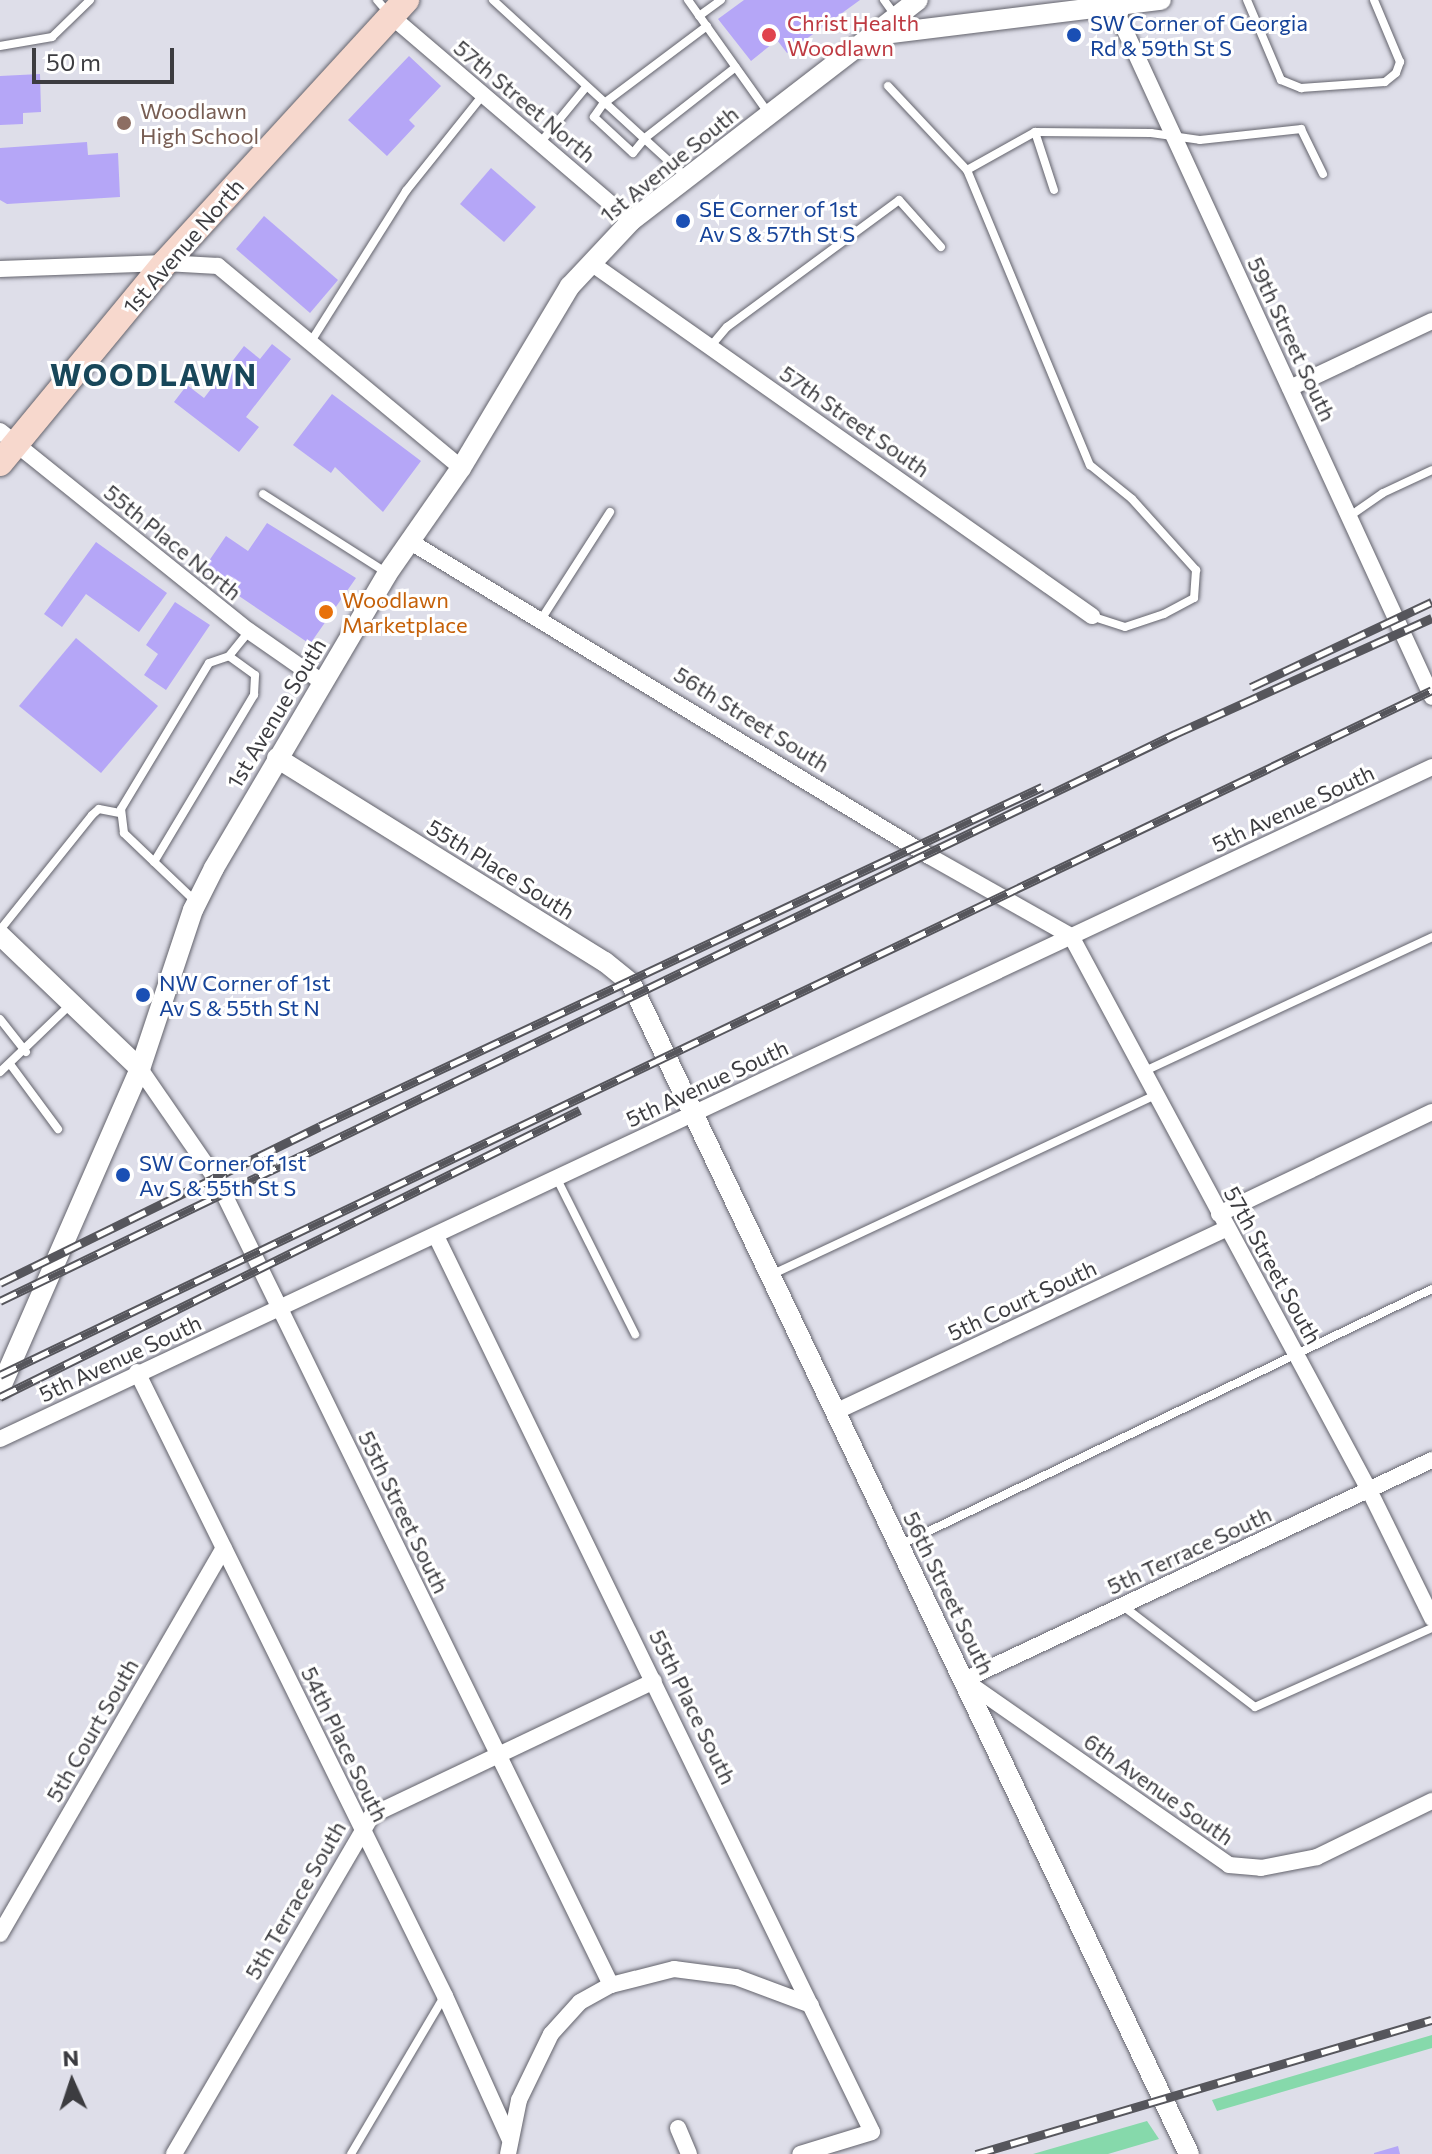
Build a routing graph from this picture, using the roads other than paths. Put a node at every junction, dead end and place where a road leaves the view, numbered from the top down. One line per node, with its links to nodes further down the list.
1 (90, 0): 15 (lane)
2 (493, 0): 18 (lane)
3 (688, 0): 12 (lane)
4 (721, 0): 12 (lane)
5 (884, 0): 13 (lane)
6 (918, 0): 13 (street, 1st Avenue South)
7 (1161, 0): 10 (street)
8 (1247, 0): 9 (lane)
9 (1374, 0)
10 (1112, 3): 13 (street); 23 (street, 59th Street South)
11 (391, 5): 19 (street, 57th Street North); 32 (main road, 1st Avenue North)
12 (699, 16): 14 (lane)
13 (902, 24): 21 (street, 1st Avenue South)
14 (707, 26): 16 (lane); 20 (lane)
15 (0, 46)
16 (736, 67): 21 (lane); 24 (lane)
17 (888, 86): 26 (lane)
18 (586, 87): 20 (lane); 25 (lane)
19 (483, 95): 25 (street, 57th Street North); 36 (lane)
20 (603, 104): 24 (lane); 24 (lane)
21 (770, 114): 28 (street, 1st Avenue South)
22 (1035, 132): 23 (lane); 26 (lane); 29 (lane)
23 (1173, 134): 27 (lane); 38 (street, 59th Street South)
24 (645, 138): 28 (lane)
25 (540, 143): 30 (street, 57th Street North)
26 (967, 170): 47 (lane)
27 (1323, 174)
28 (687, 178): 30 (street, 1st Avenue South)
29 (1054, 190)
30 (631, 221): 33 (street, 1st Avenue South)
31 (941, 247): 37 (lane)
32 (165, 263): 34 (street); 36 (street); 39 (main road, 1st Avenue North)
33 (591, 263): 37 (street, 57th Street South); 40 (street, 1st Avenue South)
34 (0, 269)
35 (1432, 321): 38 (street)
36 (310, 343): 40 (street)
37 (710, 347): 47 (street, 57th Street South)
38 (1290, 388): 44 (street, 59th Street South)
39 (5, 446): 49 (street, 55th Place North)
40 (461, 468): 45 (street, 1st Avenue South)
41 (1432, 470): 44 (lane)
42 (263, 494): 46 (lane)
43 (610, 512): 48 (lane)
44 (1349, 516): 52 (street, 59th Street South)
45 (409, 541): 46 (street, 1st Avenue South); 48 (street, 56th Street South)
46 (387, 574): 51 (street, 1st Avenue South)
47 (1092, 616)
48 (542, 618): 59 (street, 56th Street South)
49 (249, 631): 50 (lane); 51 (street, 55th Place North)
50 (229, 656): 55 (lane); 56 (lane)
51 (322, 682): 53 (street, 1st Avenue South)
52 (1432, 697)
53 (277, 758): 57 (street, 1st Avenue South); 64 (street, 55th Place South)
54 (1432, 767): 59 (street, 5th Avenue South)
55 (120, 813): 56 (lane); 58 (lane)
56 (154, 862): 57 (lane)
57 (197, 902): 66 (street, 1st Avenue South)
58 (0, 932): 61 (street)
59 (1071, 936): 68 (street, 57th Street South); 71 (street, 5th Avenue South)
60 (1432, 937): 68 (lane)
61 (71, 1003): 63 (lane); 66 (street)
62 (0, 1019): 63 (lane)
63 (26, 1052): 65 (lane)
64 (664, 1053): 71 (street, 56th Street South)
65 (10, 1064): 67 (lane); 72 (lane)
66 (140, 1069): 78 (street, 55th Street South); 82 (street, 1st Avenue South)
67 (0, 1072)
68 (1144, 1072): 69 (street, 57th Street South)
69 (1156, 1095): 74 (street, 57th Street South); 76 (lane)
70 (1432, 1112): 74 (street, 5th Court South)
71 (692, 1114): 73 (street, 5th Avenue South); 76 (street, 56th Street South)
72 (58, 1129)
73 (557, 1179): 75 (street, 5th Avenue South); 79 (lane)
74 (1223, 1221): 80 (street, 57th Street South); 83 (street, 5th Court South)
75 (436, 1236): 78 (street, 5th Avenue South); 93 (street, 55th Place South)
76 (770, 1276): 83 (street, 56th Street South)
77 (1432, 1289): 80 (lane)
78 (281, 1310): 81 (street, 5th Avenue South); 94 (street, 55th Street South)
79 (635, 1334)
80 (1296, 1354): 86 (street, 57th Street South); 87 (lane)
81 (137, 1372): 84 (street, 5th Avenue South); 88 (street, 54th Place South)
82 (0, 1389)
83 (835, 1412): 87 (street, 56th Street South)
84 (0, 1439)
85 (1432, 1460): 86 (street, 5th Terrace South)
86 (1369, 1490): 89 (street, 5th Terrace South); 90 (street, 57th Street South)
87 (899, 1545): 92 (street, 56th Street South)
88 (224, 1548): 96 (street, 54th Place South); 97 (street, 5th Court South)
89 (1122, 1606): 91 (lane); 92 (street, 5th Terrace South)
90 (1432, 1618)
91 (1432, 1628)
92 (964, 1680): 95 (street, 6th Avenue South); 107 (street, 56th Street South)
93 (654, 1681): 94 (street, 5th Terrace South); 100 (street, 55th Place South)
94 (498, 1756): 96 (street, 5th Terrace South); 98 (street, 55th Street South)
95 (1432, 1801)
96 (361, 1828): 99 (street, 54th Place South); 103 (street, 5th Terrace South)
97 (0, 1934)
98 (611, 1985): 100 (street); 102 (street)
99 (445, 1996): 102 (street, 54th Place South); 104 (lane)
100 (811, 2005): 106 (street, 55th Place South)
101 (678, 2128): 105 (street)
102 (509, 2146)
103 (174, 2154)
104 (351, 2154)
105 (689, 2154)
106 (800, 2154)
107 (1189, 2154)

